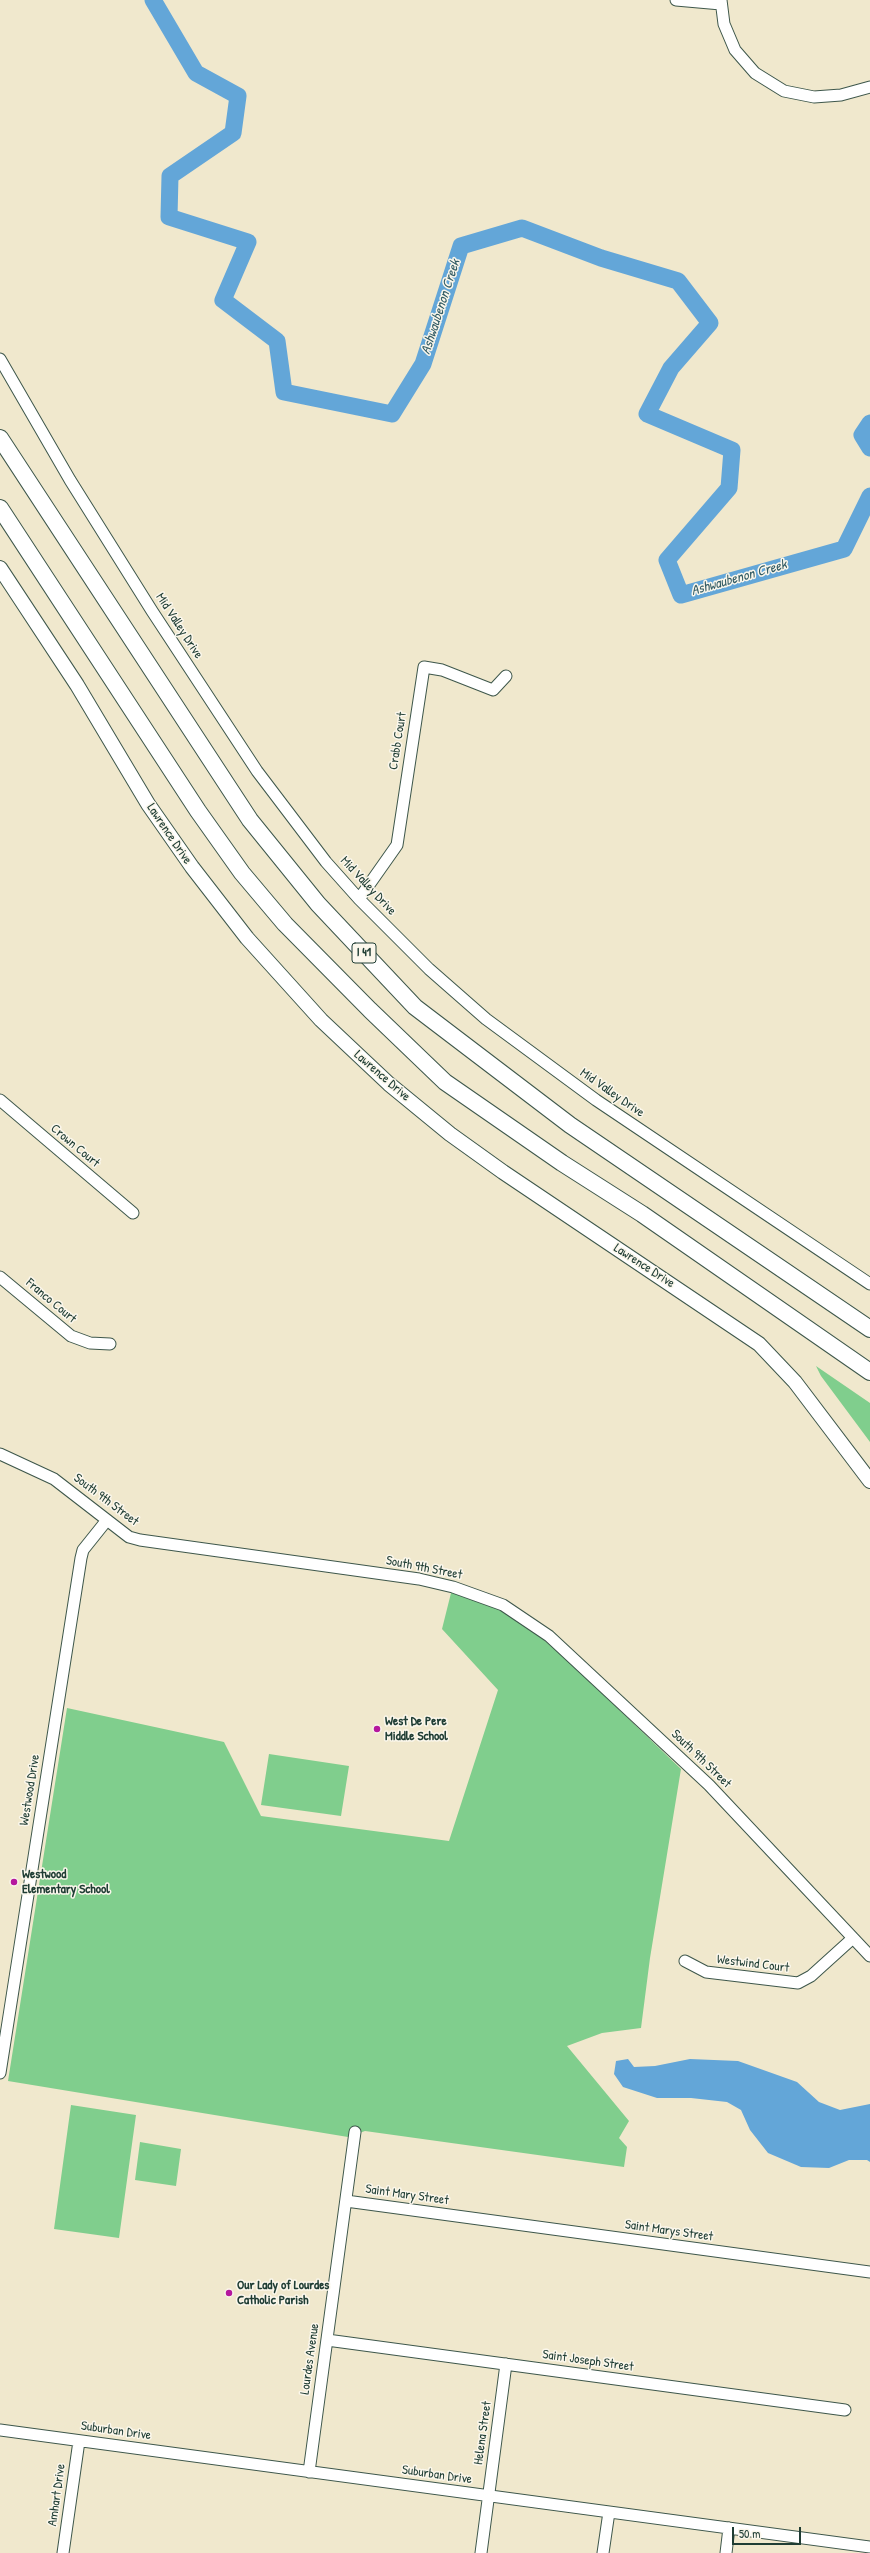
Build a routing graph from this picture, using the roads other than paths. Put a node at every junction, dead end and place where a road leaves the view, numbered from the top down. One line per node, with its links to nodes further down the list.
1 (676, 0): 2 (street)
2 (721, 2): 3 (street)
3 (870, 87)
4 (0, 359): 9 (street, Mid Valley Drive)
5 (0, 438): 14 (highway, I 41)
6 (0, 508): 16 (highway)
7 (0, 568): 18 (main road, Lawrence Drive)
8 (506, 676): 9 (street, Crabb Court)
9 (359, 899): 13 (street, Mid Valley Drive)
10 (0, 1100): 11 (street, Crown Court)
11 (134, 1213)
12 (0, 1277): 15 (street, Franco Court)
13 (870, 1284)
14 (870, 1329)
15 (110, 1344)
16 (870, 1372)
17 (0, 1454): 19 (street, South 9th Street)
18 (870, 1481)
19 (107, 1520): 20 (street, South 9th Street); 23 (street, Westwood Drive)
20 (853, 1938): 21 (street, South 9th Street); 22 (street, Westwind Court)
21 (870, 1956)
22 (685, 1960)
23 (0, 2073)
24 (355, 2132): 25 (street, Lourdes Avenue)
25 (346, 2201): 26 (street, Saint Mary Street); 28 (street, Lourdes Avenue)
26 (464, 2217): 27 (street, Saint Marys Street)
27 (870, 2272)
28 (327, 2340): 29 (street, Saint Joseph Street); 33 (street, Lourdes Avenue)
29 (506, 2364): 30 (street, Saint Joseph Street); 34 (street, Helena Street)
30 (845, 2410)
31 (0, 2430): 32 (street, Suburban Drive)
32 (79, 2440): 33 (street, Suburban Drive); 39 (street, Amhart Drive)
33 (309, 2472): 34 (street, Suburban Drive)
34 (488, 2496): 35 (street, Suburban Drive); 40 (street, Helena Street)
35 (609, 2512): 36 (street, Suburban Drive); 41 (street)
36 (730, 2528): 38 (street, Suburban Drive); 42 (street)
37 (870, 2547): 38 (street, Suburban Drive)
38 (850, 2549)
39 (63, 2553)
40 (481, 2553)
41 (603, 2553)
42 (726, 2553)

